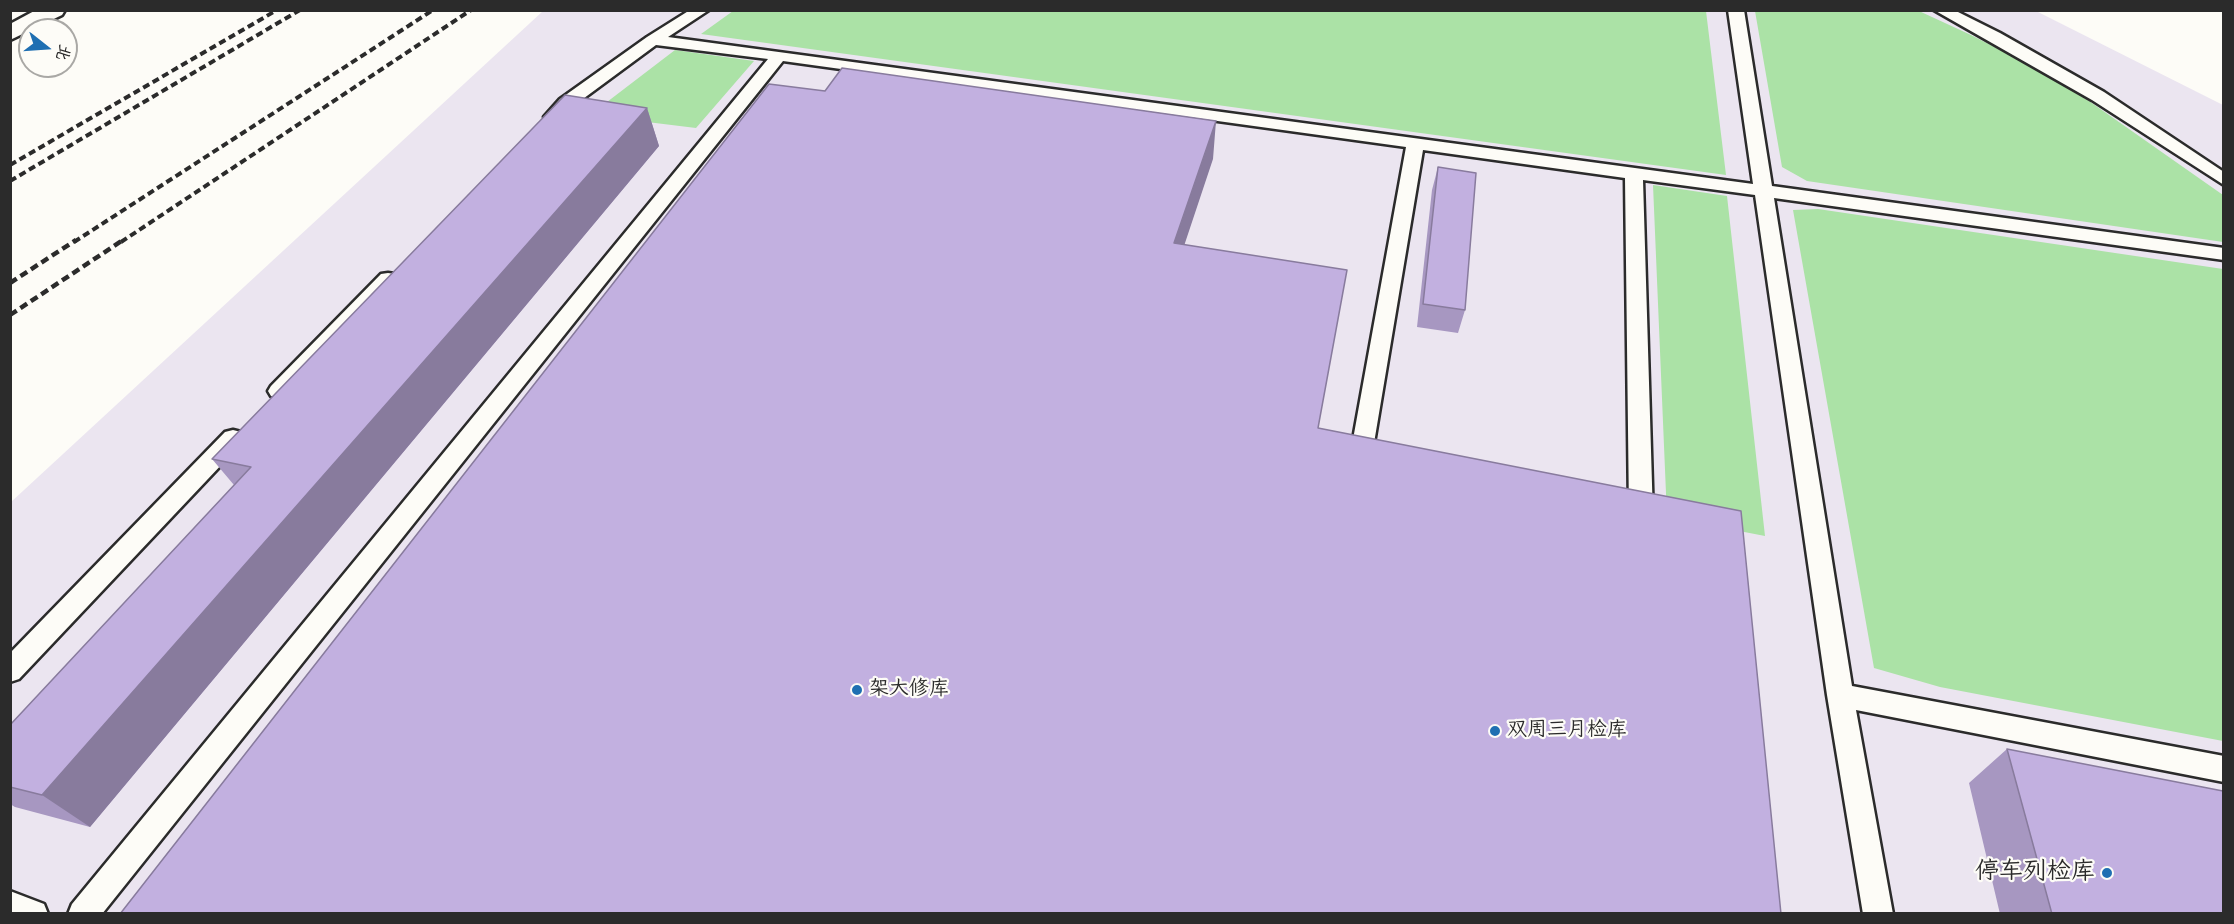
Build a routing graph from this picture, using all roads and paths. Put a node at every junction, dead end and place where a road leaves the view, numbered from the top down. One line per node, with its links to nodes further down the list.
1 (54, 10): 5 (street)
2 (702, 10): 6 (lane)
3 (1736, 10): 12 (lane)
4 (1941, 10): 11 (lane)
5 (10, 33)
6 (654, 40): 7 (lane); 8 (lane)
7 (779, 56): 9 (lane); 24 (lane)
8 (541, 127)
9 (1415, 143): 10 (lane); 17 (lane)
10 (1634, 173): 12 (lane); 18 (lane)
11 (2223, 180)
12 (1764, 191): 13 (lane); 20 (lane)
13 (2223, 254)
14 (400, 266): 15 (lane)
15 (262, 408)
16 (246, 425): 19 (lane)
17 (1383, 468)
18 (1617, 514)
19 (10, 671)
20 (1840, 695): 21 (lane); 25 (lane)
21 (2223, 769)
22 (10, 906): 23 (lane)
23 (33, 914)
24 (83, 914)
25 (1878, 914)

